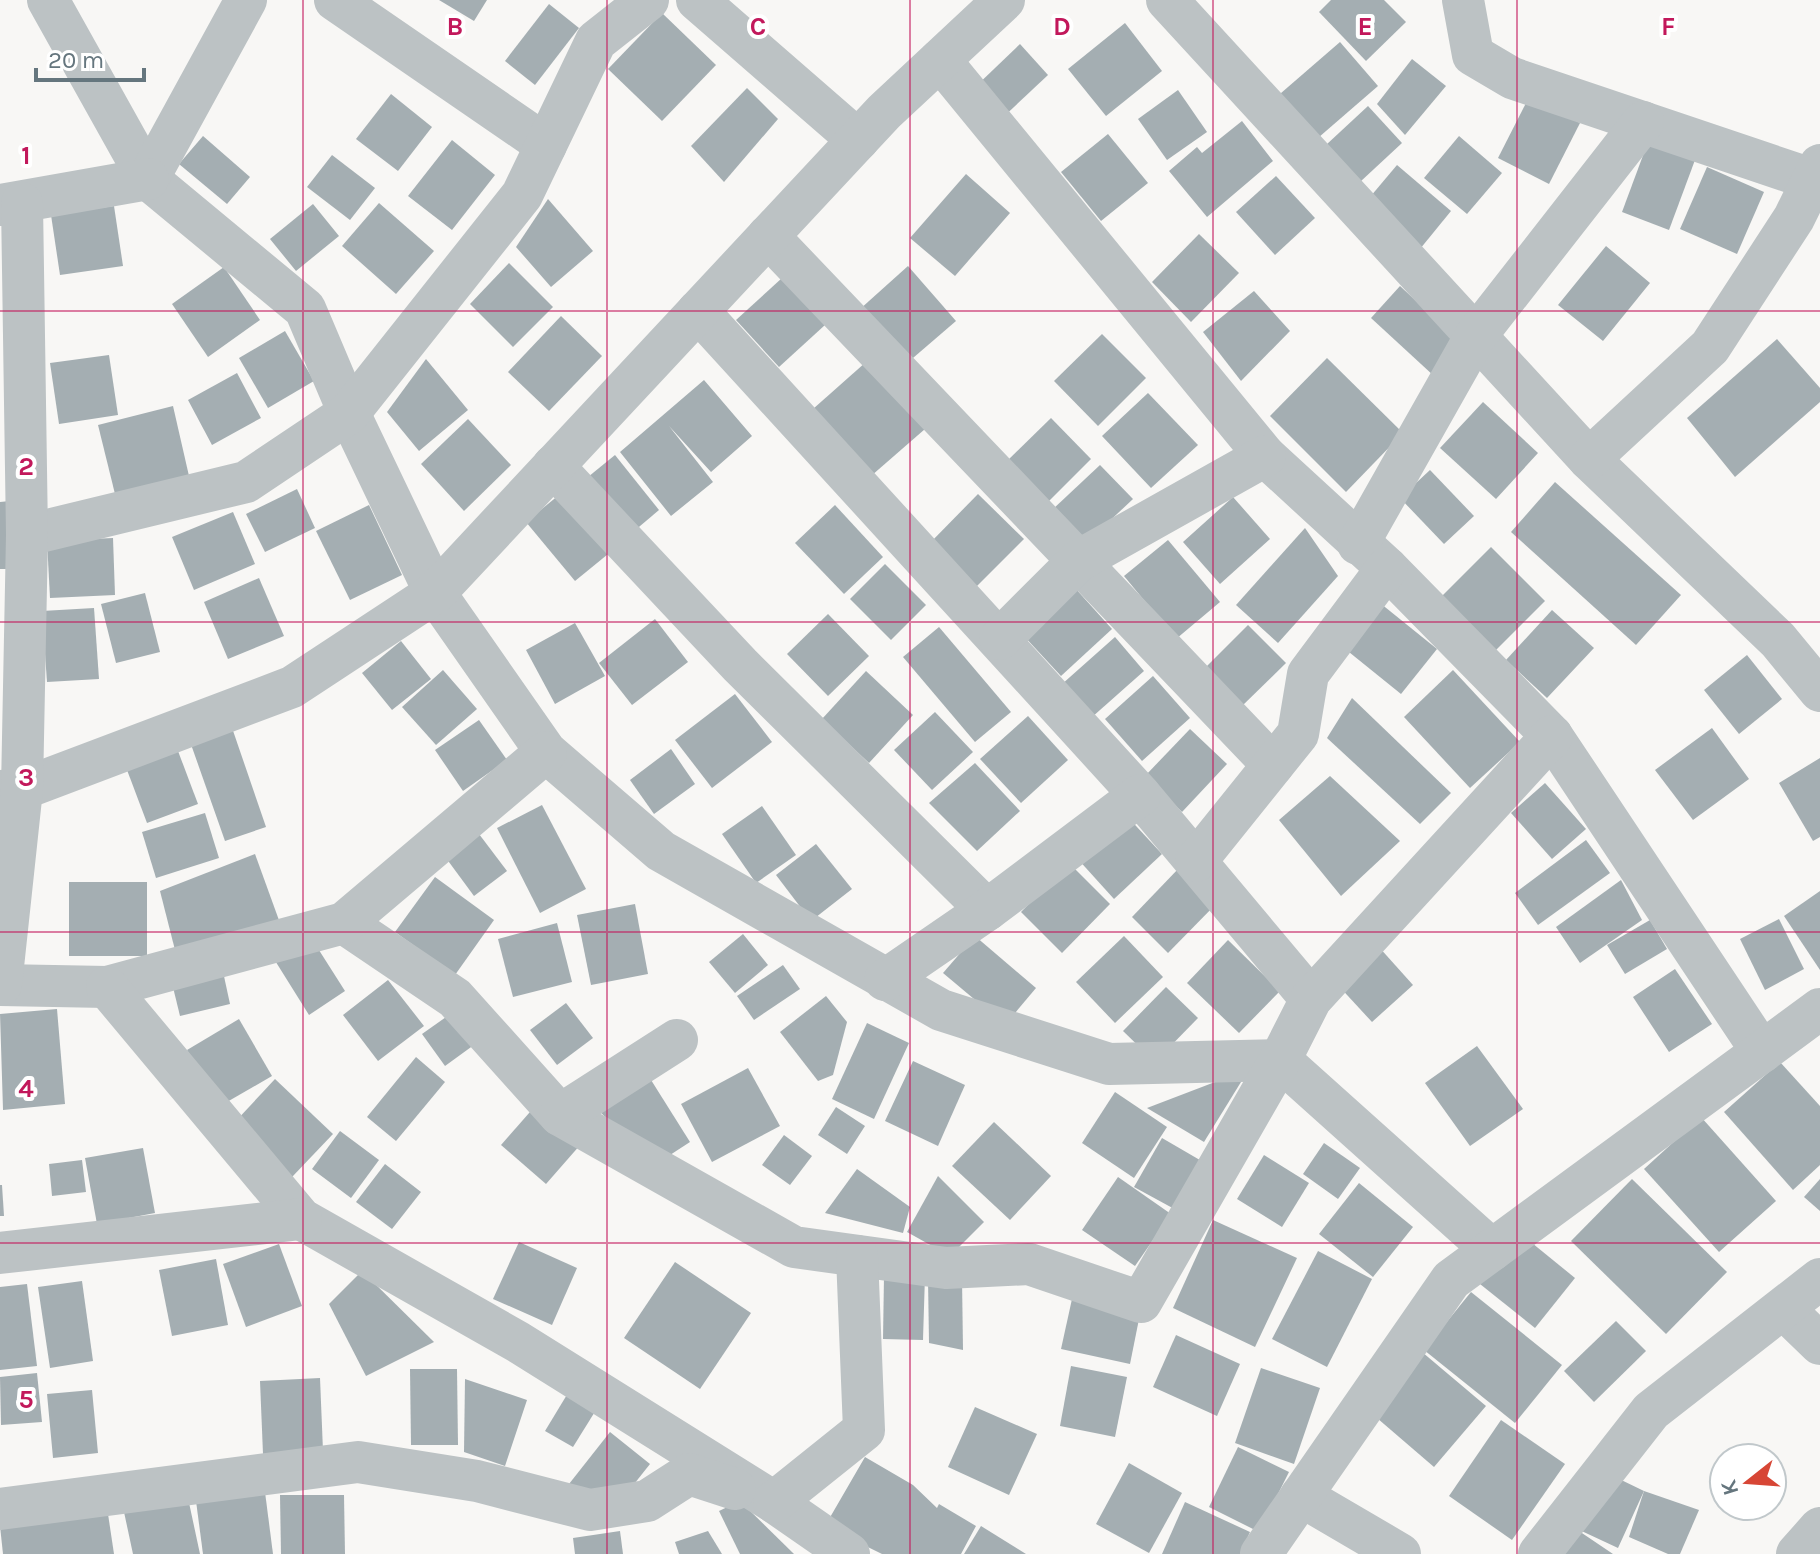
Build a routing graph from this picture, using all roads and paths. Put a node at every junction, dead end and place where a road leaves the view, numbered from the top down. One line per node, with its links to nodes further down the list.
1 (48, 0): 14 (street)
2 (246, 0): 14 (street)
3 (335, 0): 12 (street)
4 (648, 0): 12 (street)
5 (697, 0): 11 (street)
6 (1004, 0): 9 (street)
7 (1167, 0): 18 (street)
8 (1463, 0): 10 (street)
9 (940, 60): 11 (street); 20 (street)
10 (1643, 122): 13 (street); 18 (street)
11 (858, 140): 16 (street)
12 (546, 145): 19 (street)
13 (1818, 175): 21 (street)
14 (148, 179): 15 (street); 19 (street)
15 (11, 204): 23 (street)
16 (768, 236): 17 (street); 25 (street)
17 (698, 311): 22 (street); 27 (street)
18 (1475, 337): 21 (street); 24 (street)
19 (349, 413): 23 (street); 26 (street)
20 (1265, 456): 24 (street); 25 (street)
21 (1589, 459): 28 (street)
22 (553, 466): 26 (street); 35 (street)
23 (27, 535): 32 (street)
24 (1373, 556): 29 (street); 31 (street)
25 (1078, 561): 27 (street); 31 (street)
26 (435, 593): 30 (street); 32 (street)
27 (1000, 639): 33 (street)
28 (1818, 685)
29 (1552, 736): 40 (street); 43 (street)
30 (546, 752): 36 (street); 37 (street)
31 (1273, 765): 34 (street)
32 (11, 790): 38 (street)
33 (1140, 795): 34 (street); 35 (street)
34 (1196, 861): 40 (street)
35 (987, 910): 37 (street)
36 (344, 923): 39 (street); 45 (street)
37 (885, 980): 44 (street)
38 (1, 985): 39 (street)
39 (107, 987): 46 (street)
40 (1311, 999): 44 (street)
41 (1820, 1009): 43 (street)
42 (677, 1040): 45 (street)
43 (1762, 1052): 47 (street)
44 (1280, 1060): 47 (street); 49 (street)
45 (560, 1115): 49 (street)
46 (301, 1219): 48 (street); 54 (street)
47 (1492, 1250): 53 (street)
48 (0, 1253)
49 (857, 1256): 54 (street)
50 (1820, 1279): 51 (street)
51 (1784, 1309): 52 (street); 60 (street)
52 (1820, 1344)
53 (1301, 1496): 58 (street); 59 (street)
54 (774, 1502): 55 (street); 57 (street)
55 (0, 1509)
56 (1820, 1528): 61 (street)
57 (849, 1554)
58 (1261, 1554)
59 (1400, 1554)
60 (1539, 1554)
61 (1797, 1554)

